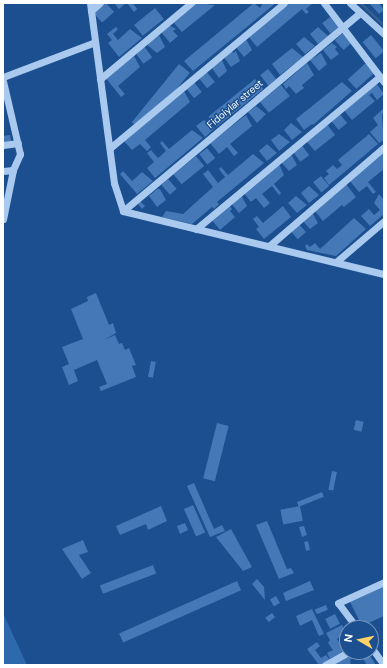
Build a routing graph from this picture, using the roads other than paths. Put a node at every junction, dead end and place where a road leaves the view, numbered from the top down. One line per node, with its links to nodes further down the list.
1 (100, 3): 6 (street)
2 (190, 3): 12 (street)
3 (284, 3): 18 (street)
4 (324, 3): 8 (street)
5 (350, 3): 7 (street)
6 (90, 7): 10 (street)
7 (360, 13): 8 (street, Fidoiylar street); 9 (street)
8 (343, 27): 13 (street); 22 (street, Fidoiylar street)
9 (384, 34)
10 (95, 42): 11 (street); 12 (street)
11 (3, 77)
12 (100, 79): 18 (street)
13 (382, 79): 25 (street)
14 (3, 81): 15 (street)
15 (5, 96): 16 (street)
16 (18, 143): 17 (street); 20 (street)
17 (3, 146)
18 (110, 148): 22 (street)
19 (384, 148): 26 (street)
20 (13, 170): 21 (street); 23 (street)
21 (3, 171)
22 (122, 211): 25 (street)
23 (3, 219)
24 (384, 221): 27 (street)
25 (196, 229): 26 (street)
26 (269, 246): 27 (street)
27 (336, 262): 28 (street)
28 (384, 274)
29 (384, 582): 30 (street)
30 (351, 620)
31 (339, 657): 32 (street)
32 (325, 665)

